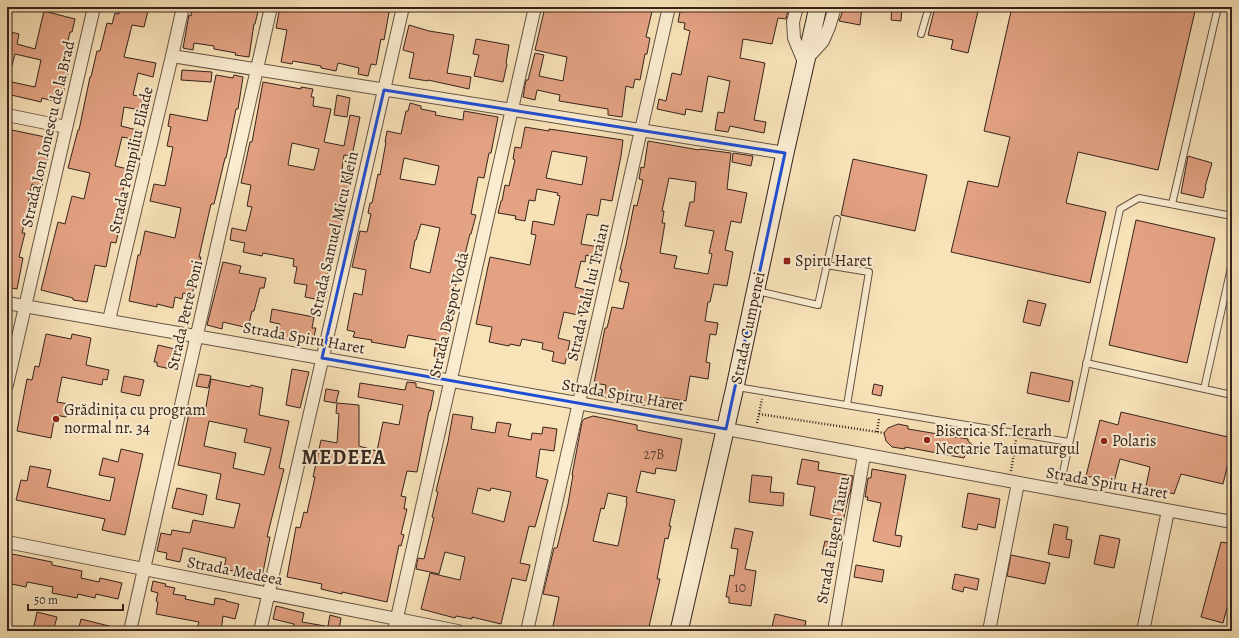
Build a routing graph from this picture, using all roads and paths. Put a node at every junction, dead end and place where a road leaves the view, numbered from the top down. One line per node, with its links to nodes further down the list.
1 (94, 7): 19 (street, Strada Ion Ionescu de la Brad)
2 (183, 7): 13 (street, Strada Pompiliu Eliade)
3 (271, 7): 15 (street, Strada Petre Poni)
4 (403, 7): 16 (street, Strada Samuel Micu Klein)
5 (535, 7): 17 (street, Strada Despot Vodă)
6 (669, 7): 20 (street, Strada Valu lui Traian)
7 (797, 7): 14 (street)
8 (818, 7): 14 (main road, Strada Cumpenei)
9 (835, 7): 14 (street)
10 (929, 7): 12 (lane)
11 (1218, 7): 22 (lane)
12 (921, 34)
13 (172, 56): 15 (street); 30 (street, Strada Pompiliu Eliade)
14 (804, 62): 21 (main road, Strada Cumpenei)
15 (257, 70): 16 (street); 31 (street, Strada Petre Poni)
16 (384, 90): 17 (street); 32 (street, Strada Samuel Micu Klein)
17 (512, 110): 20 (street); 34 (street, Strada Despot Vodă)
18 (7, 115): 19 (street)
19 (66, 127): 29 (street, Strada Ion Ionescu de la Brad)
20 (641, 131): 21 (street); 40 (street, Strada Valu lui Traian)
21 (785, 152): 27 (main road, Strada Cumpenei)
22 (1172, 204): 23 (lane); 33 (lane)
23 (1232, 216)
24 (837, 219): 26 (lane)
25 (1232, 263): 37 (lane)
26 (826, 265): 27 (lane); 41 (lane)
27 (756, 291): 36 (main road, Strada Cumpenei)
28 (7, 303): 29 (street, Strada Spiru Haret)
29 (25, 306): 30 (street, Strada Spiru Haret); 35 (street, Strada Ion Ionescu de la Brad)
30 (110, 320): 31 (street, Strada Spiru Haret)
31 (197, 336): 32 (street, Strada Spiru Haret); 54 (street, Strada Petre Poni)
32 (322, 358): 34 (street, Strada Spiru Haret); 55 (street, Strada Samuel Micu Klein)
33 (1086, 363): 37 (lane); 47 (lane)
34 (450, 381): 40 (street, Strada Spiru Haret); 56 (street, Strada Despot Vodă)
35 (7, 385)
36 (735, 387): 38 (lane); 43 (main road, Strada Cumpenei)
37 (1204, 389): 39 (lane)
38 (763, 392): 41 (lane); 42 (path)
39 (1232, 394)
40 (579, 403): 43 (street, Strada Spiru Haret); 61 (street, Strada Valu lui Traian)
41 (847, 405): 45 (lane)
42 (759, 414): 44 (path); 46 (path)
43 (726, 430): 46 (street, Strada Spiru Haret); 62 (main road, Strada Cumpenei)
44 (884, 433)
45 (1017, 434): 47 (lane); 49 (path)
46 (755, 435): 48 (street, Strada Spiru Haret)
47 (1069, 442): 50 (lane)
48 (864, 455): 49 (street, Strada Spiru Haret); 63 (street, Strada Eugen Tăutu)
49 (1014, 482): 50 (street, Strada Spiru Haret); 64 (street)
50 (1059, 491): 51 (street, Strada Spiru Haret)
51 (1168, 511): 52 (street, Strada Spiru Haret); 65 (street)
52 (1232, 522)
53 (7, 542): 54 (street, Strada Medeea)
54 (144, 569): 55 (street, Strada Medeea); 57 (street, Strada Petre Poni)
55 (268, 594): 56 (street, Strada Medeea); 58 (street, Strada Samuel Micu Klein)
56 (396, 619): 59 (street, Strada Despot Vodă); 60 (street, Strada Medeea)
57 (130, 631)
58 (260, 631)
59 (394, 631)
60 (458, 631)
61 (527, 631)
62 (679, 631)
63 (834, 631)
64 (989, 631)
65 (1143, 631)

